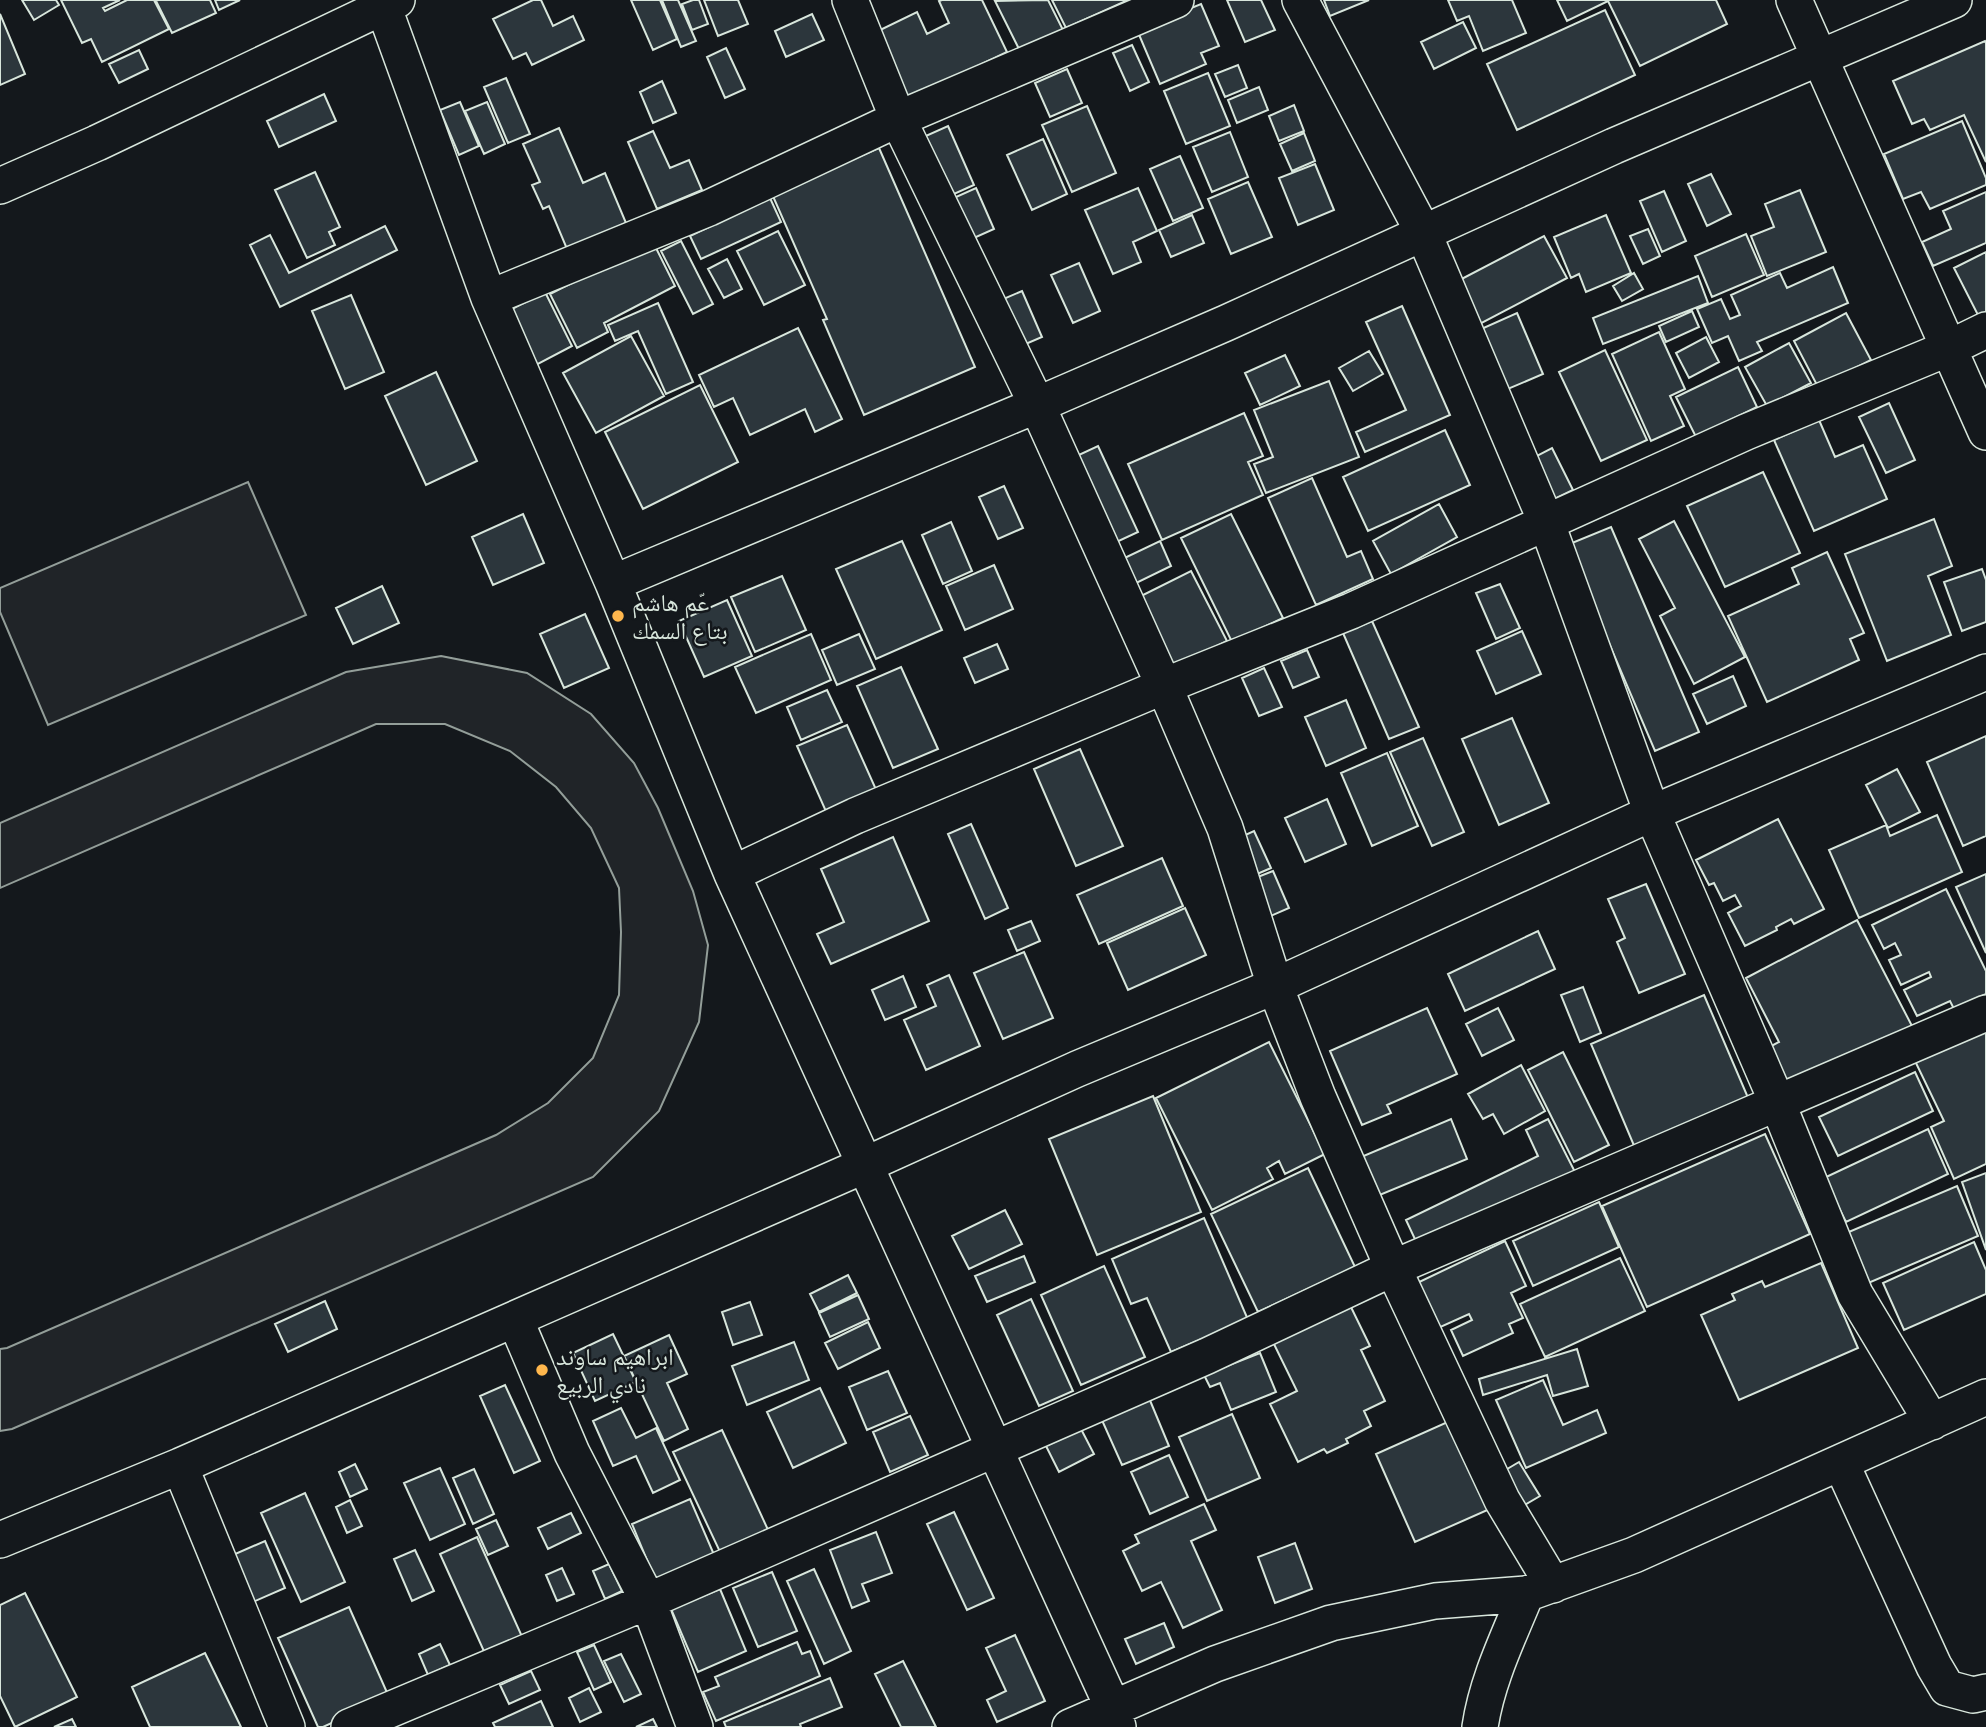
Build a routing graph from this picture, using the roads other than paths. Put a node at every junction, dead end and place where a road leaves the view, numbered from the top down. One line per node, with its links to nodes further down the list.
1 (850, 0): 8 (street)
2 (1176, 0): 8 (street)
3 (1300, 0): 10 (street)
4 (1794, 0): 7 (street)
5 (1954, 0): 7 (street)
6 (387, 2): 9 (street); 11 (street)
7 (1819, 59): 10 (street); 13 (street)
8 (898, 119): 11 (street); 14 (street)
9 (0, 186)
10 (1423, 232): 14 (street); 16 (street)
11 (489, 298): 17 (street)
12 (1986, 330): 13 (street)
13 (1950, 348): 15 (street); 16 (street)
14 (1037, 405): 17 (street); 19 (street)
15 (1986, 432)
16 (1547, 524): 19 (street); 20 (street)
17 (613, 583): 21 (street)
18 (1986, 672): 20 (street)
19 (1164, 685): 21 (street); 22 (street)
20 (1651, 813): 22 (street); 24 (street)
21 (732, 874): 25 (street)
22 (1275, 986): 25 (street); 26 (street)
23 (1986, 1013): 24 (street)
24 (1777, 1102): 26 (street); 29 (street)
25 (865, 1165): 27 (street); 30 (street)
26 (1393, 1268): 30 (street); 34 (street)
27 (515, 1319): 32 (street); 35 (street)
28 (1986, 1397): 29 (street)
29 (1932, 1422): 31 (street)
30 (996, 1449): 35 (street); 37 (street)
31 (1841, 1463): 34 (street); 36 (street)
32 (180, 1466): 33 (street); 38 (street)
33 (0, 1540)
34 (1540, 1590): 37 (street); 42 (street)
35 (649, 1601): 39 (street); 40 (street)
36 (1986, 1692)
37 (1115, 1717): 41 (street)
38 (287, 1727)
39 (349, 1727)
40 (695, 1727)
41 (1070, 1727)
42 (1480, 1727)

